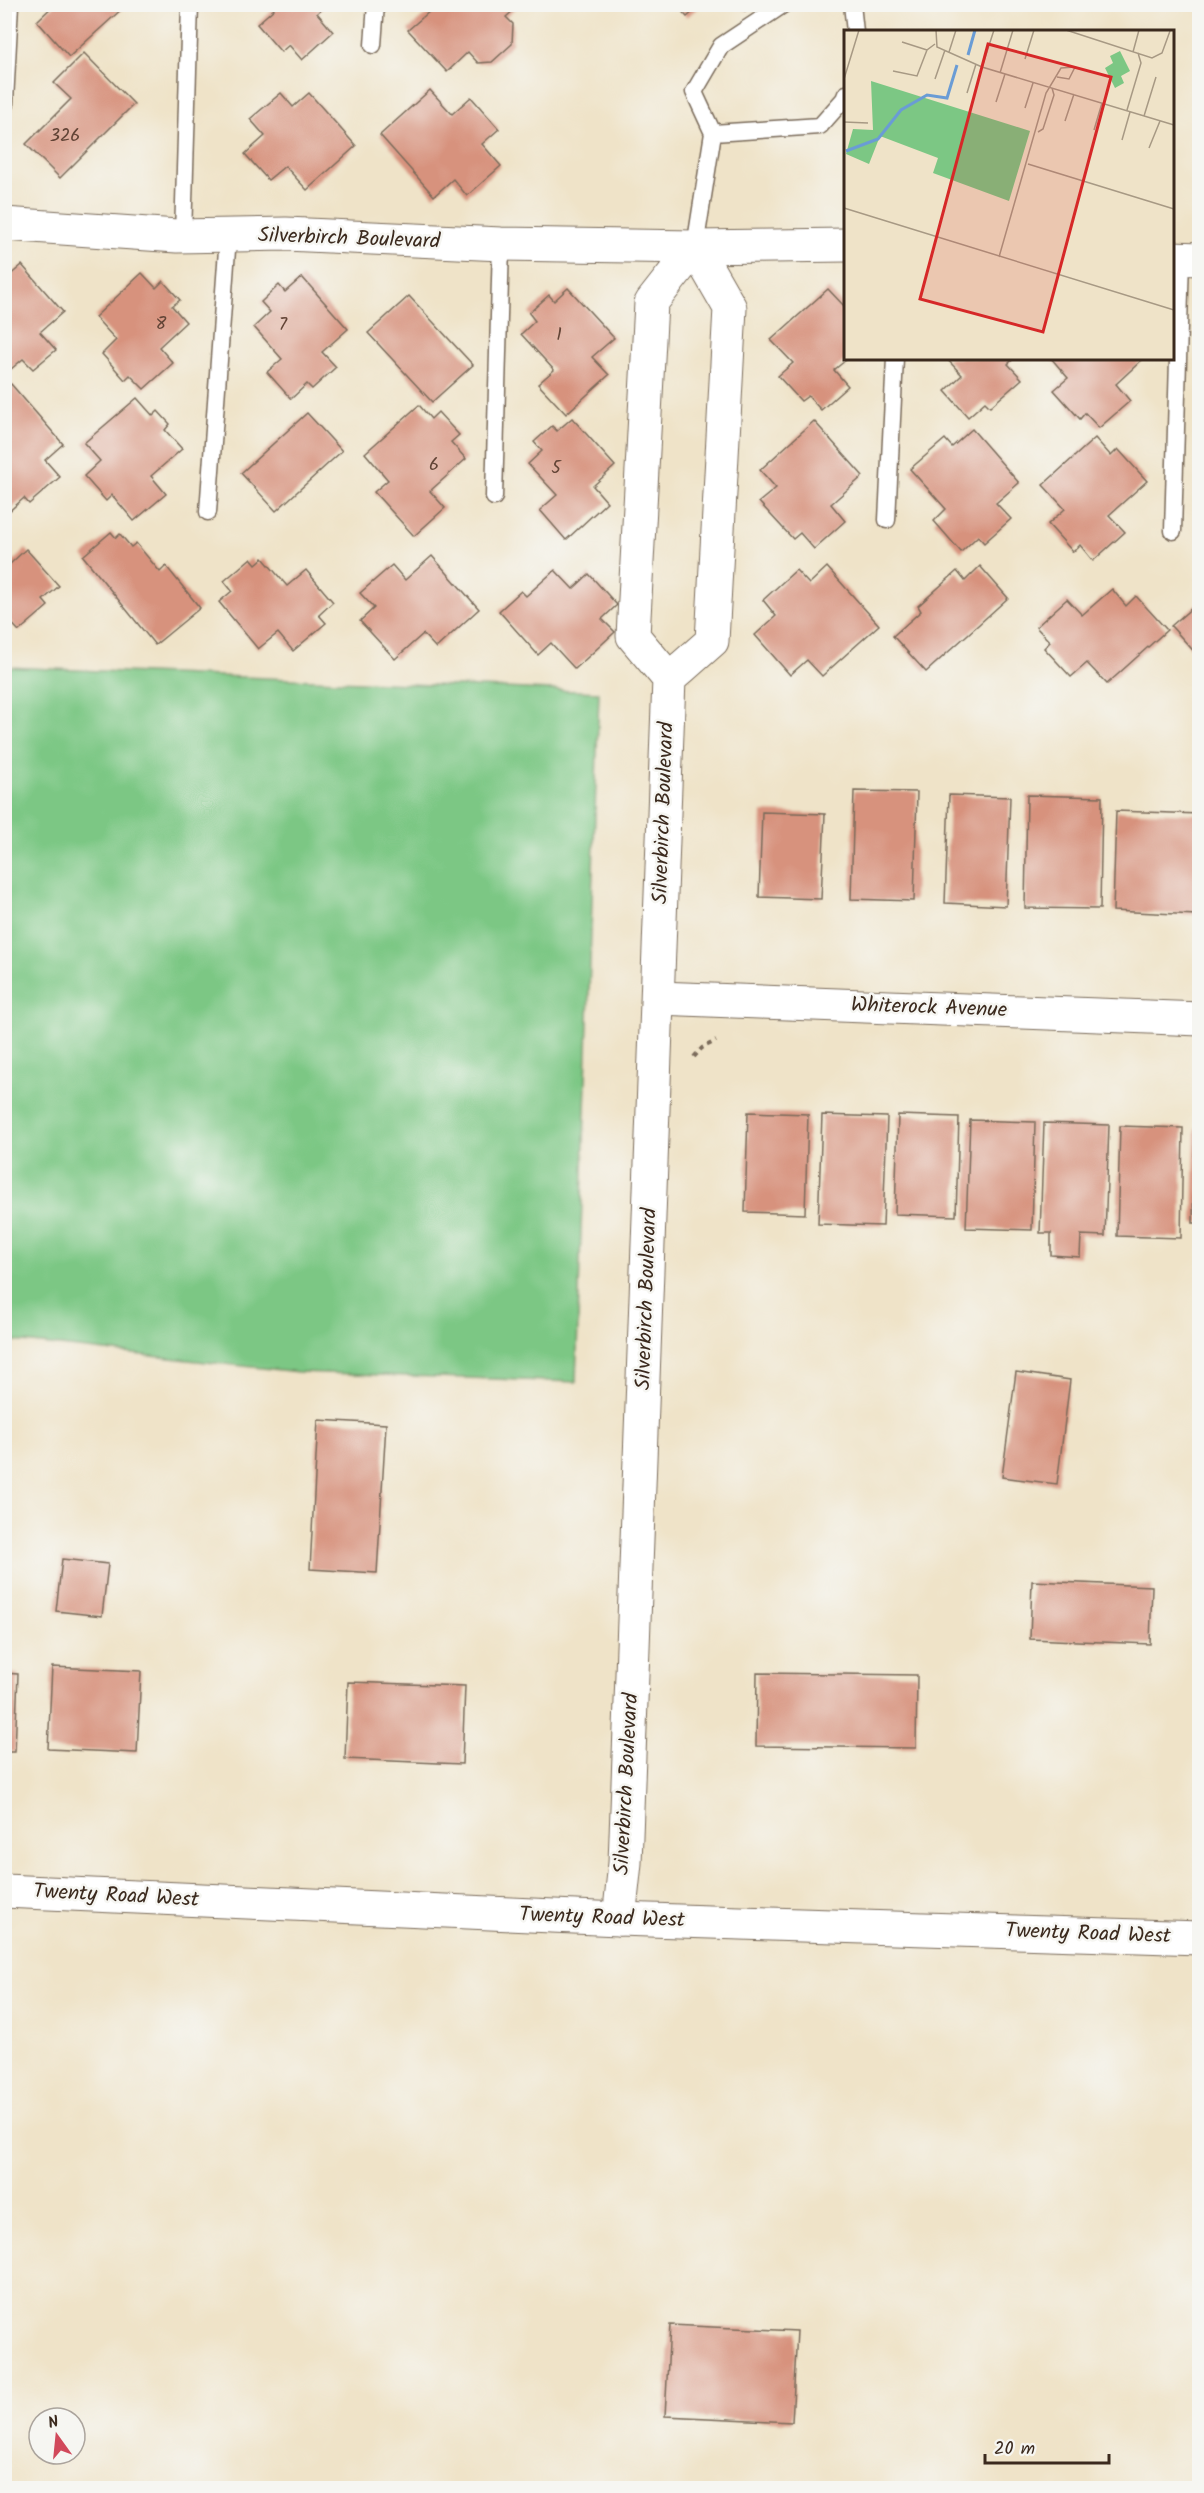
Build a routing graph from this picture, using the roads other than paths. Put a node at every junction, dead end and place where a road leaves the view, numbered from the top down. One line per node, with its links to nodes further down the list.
1 (10, 4): 9 (lane)
2 (190, 4): 12 (lane)
3 (376, 4): 7 (lane)
4 (784, 4): 10 (lane)
5 (852, 4): 6 (lane)
6 (855, 30)
7 (373, 45)
8 (844, 99): 10 (lane)
9 (4, 121)
10 (713, 134): 16 (lane)
11 (4, 224): 12 (street, Silverbirch Boulevard)
12 (183, 235): 13 (street, Silverbirch Boulevard)
13 (228, 236): 14 (street, Silverbirch Boulevard); 20 (lane)
14 (501, 244): 16 (street, Silverbirch Boulevard); 19 (lane)
15 (844, 245): 16 (street, Silverbirch Boulevard)
16 (695, 247): 23 (street); 23 (street)
17 (1184, 259): 22 (lane)
18 (895, 360): 21 (lane)
19 (494, 497)
20 (208, 512)
21 (886, 520)
22 (1173, 531)
23 (669, 678): 24 (street, Silverbirch Boulevard)
24 (658, 998): 25 (street, Whiterock Avenue); 27 (street, Silverbirch Boulevard)
25 (1200, 1018)
26 (4, 1891): 27 (street, Twenty Road West)
27 (619, 1919): 28 (street, Twenty Road West)
28 (1200, 1938)

